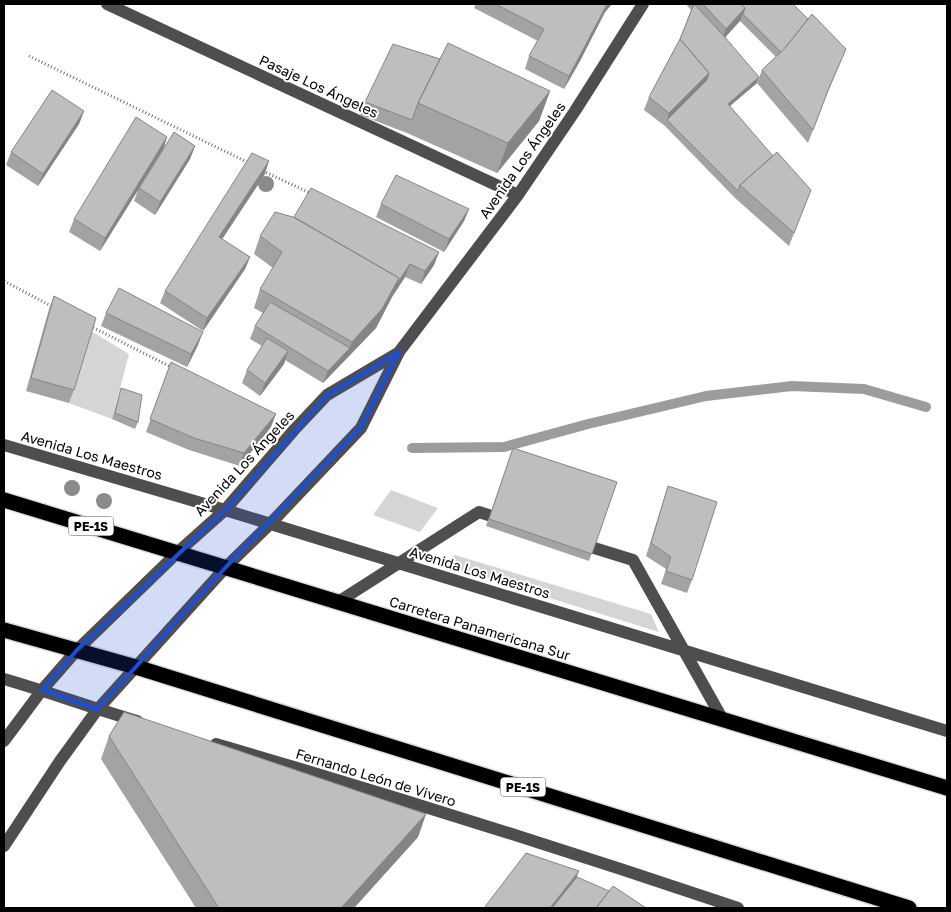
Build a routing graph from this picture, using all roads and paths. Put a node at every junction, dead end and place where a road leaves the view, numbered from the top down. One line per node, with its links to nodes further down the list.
1 (107, 4): 6 (street, Pasaje Los Ángeles)
2 (643, 4): 6 (street, Avenida Los Ángeles)
3 (29, 56): 4 (path)
4 (251, 164)
5 (260, 169): 7 (path)
6 (518, 195): 11 (street, Avenida Los Ángeles)
7 (320, 198)
8 (4, 282): 9 (path)
9 (57, 308)
10 (83, 322): 12 (path)
11 (399, 352): 15 (street, Avenida Los Ángeles); 17 (street, Avenida Los Ángeles)
12 (171, 367)
13 (4, 444): 15 (street, Avenida Los Maestros)
14 (4, 500): 19 (highway, Carretera Panamericana Sur / PE-1S)
15 (225, 510): 17 (street, Avenida Los Maestros); 19 (street, Avenida Los Ángeles)
16 (515, 523): 20 (street)
17 (270, 524): 20 (street, Avenida Los Maestros); 21 (street, Avenida Los Ángeles)
18 (569, 540): 25 (street)
19 (178, 552): 21 (highway, Carretera Panamericana Sur / PE-1S); 24 (street, Avenida Los Ángeles)
20 (399, 563): 22 (street); 25 (street, Avenida Los Maestros)
21 (226, 567): 22 (highway, Carretera Panamericana Sur / PE-1S); 26 (street, Avenida Los Ángeles)
22 (338, 602): 30 (highway, Carretera Panamericana Sur / PE-1S)
23 (4, 630): 24 (highway, PE-1S)
24 (78, 650): 26 (highway, PE-1S); 28 (street, Avenida Los Ángeles)
25 (683, 650): 30 (street); 32 (street, Avenida Los Maestros)
26 (136, 667): 29 (street, Avenida Los Ángeles); 38 (highway, PE-1S)
27 (4, 679): 28 (street)
28 (42, 690): 29 (street); 33 (street, Avenida Los Ángeles)
29 (97, 710): 31 (street); 36 (street, Avenida Los Ángeles)
30 (723, 720): 35 (highway, Carretera Panamericana Sur / PE-1S)
31 (153, 726)
32 (947, 731)
33 (4, 741)
34 (209, 742): 37 (street, Fernando León de Vivero)
35 (947, 788)
36 (4, 846)
37 (738, 908)
38 (909, 908)

